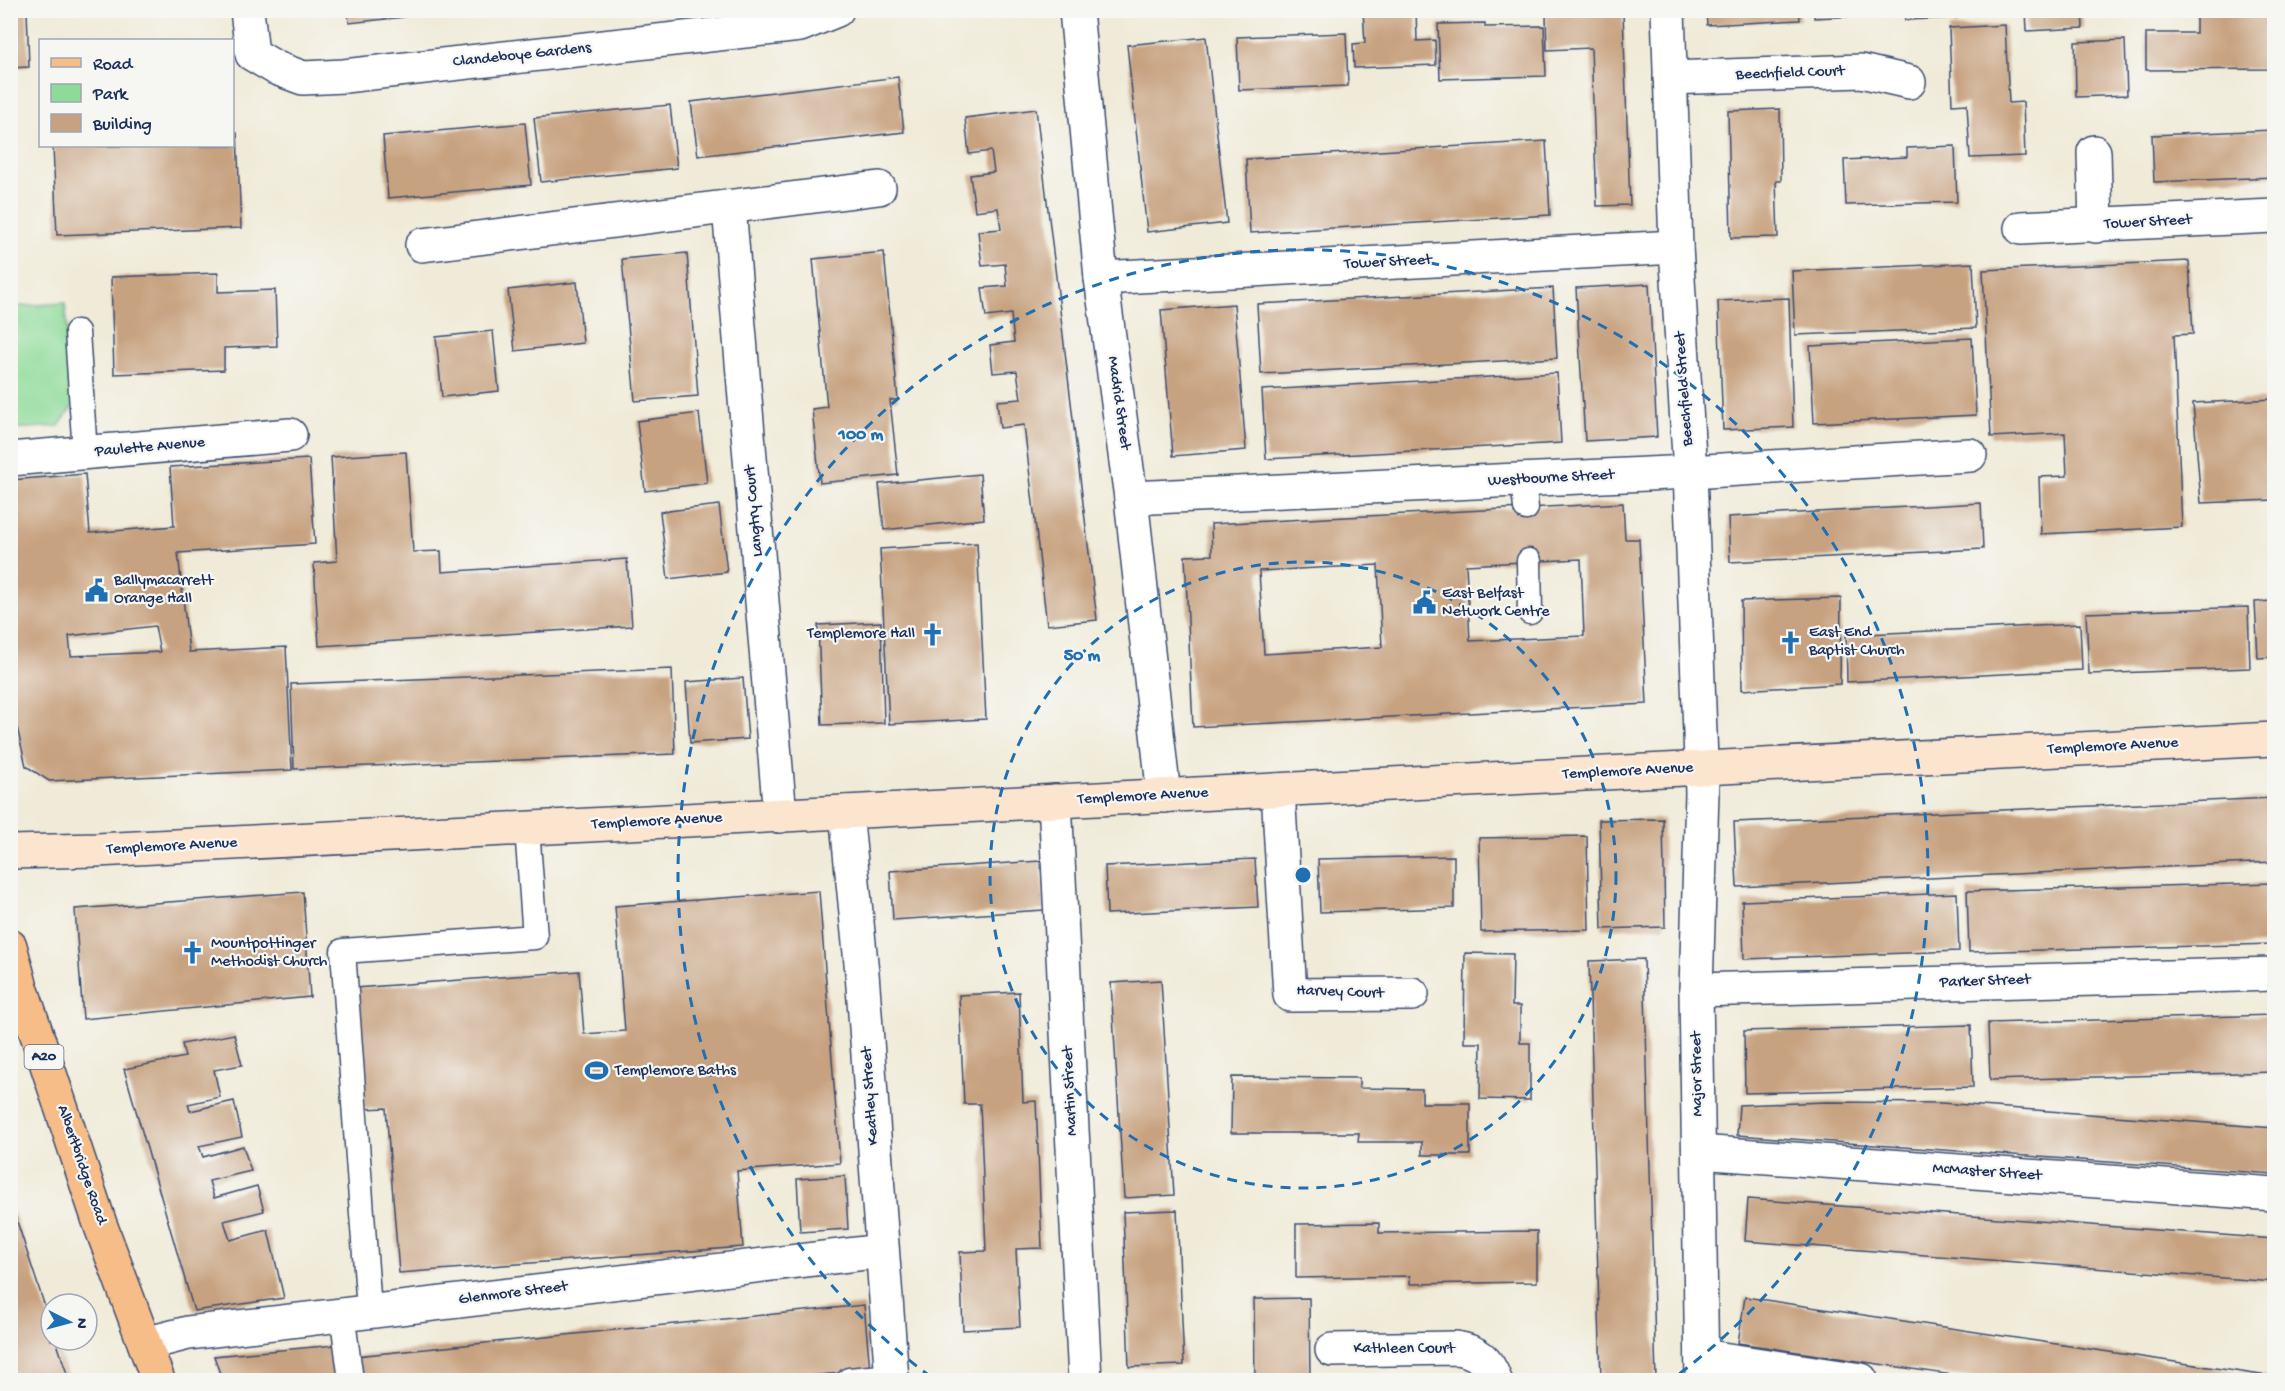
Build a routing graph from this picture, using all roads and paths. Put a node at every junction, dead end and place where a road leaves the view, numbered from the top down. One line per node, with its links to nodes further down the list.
1 (248, 10): 5 (street, Clandeboye Gardens)
2 (837, 10): 5 (street, Clandeboye Gardens)
3 (1076, 10): 16 (street, Madrid Street)
4 (1668, 10): 6 (street, Beechfield Street)
5 (242, 56)
6 (1670, 78): 7 (street, Beechfield Court); 15 (street, Beechfield Street)
7 (1909, 82)
8 (2094, 152): 12 (street)
9 (879, 188): 10 (street)
10 (729, 207): 14 (street); 32 (street, Langtry Court)
11 (2274, 216): 12 (street, Tower Street)
12 (2096, 226): 13 (street, Tower Street)
13 (2021, 228)
14 (422, 245)
15 (1676, 247): 16 (street, Tower Street); 22 (street, Beechfield Street)
16 (1101, 278): 23 (street, Madrid Street)
17 (77, 333): 19 (lane)
18 (290, 435): 19 (street, Paulette Avenue)
19 (85, 454): 21 (street, Paulette Avenue)
20 (1970, 455): 22 (street, Westbourne Street)
21 (10, 459)
22 (1690, 472): 23 (street, Westbourne Street); 27 (street, Beechfield Street)
23 (1131, 498): 29 (street, Madrid Street)
24 (1529, 561): 25 (lane)
25 (1530, 612)
26 (2274, 739): 27 (street, Templemore Avenue)
27 (1700, 768): 28 (street, Templemore Avenue); 37 (street, Major Street)
28 (1278, 790): 29 (street, Templemore Avenue); 38 (street, Harvey Court)
29 (1164, 796): 30 (street, Templemore Avenue)
30 (1055, 801): 31 (street, Templemore Avenue); 50 (street, Martin Street)
31 (846, 812): 32 (street, Templemore Avenue); 41 (street, Keatley Street)
32 (780, 816): 33 (street, Templemore Avenue)
33 (527, 828): 34 (street, Templemore Avenue); 42 (lane)
34 (10, 852)
35 (10, 946): 43 (main road, Albertbridge Road / A20)
36 (2274, 974): 37 (street, Parker Street)
37 (1696, 990): 39 (street, Major Street)
38 (1412, 994)
39 (1699, 1152): 40 (street, McMaster Street); 45 (street, Major Street)
40 (2274, 1194)
41 (882, 1251): 42 (street, Glenmore Street); 46 (street, Keatley Street)
42 (356, 1312): 43 (street, Glenmore Street); 48 (lane)
43 (145, 1344): 47 (main road, Albertbridge Road / A20)
44 (1332, 1350): 51 (street, Kathleen Court)
45 (1702, 1368): 52 (street)
46 (892, 1378): 49 (lane)
47 (158, 1380)
48 (351, 1380)
49 (849, 1380)
50 (1085, 1380)
51 (1495, 1380)
52 (1861, 1380)

